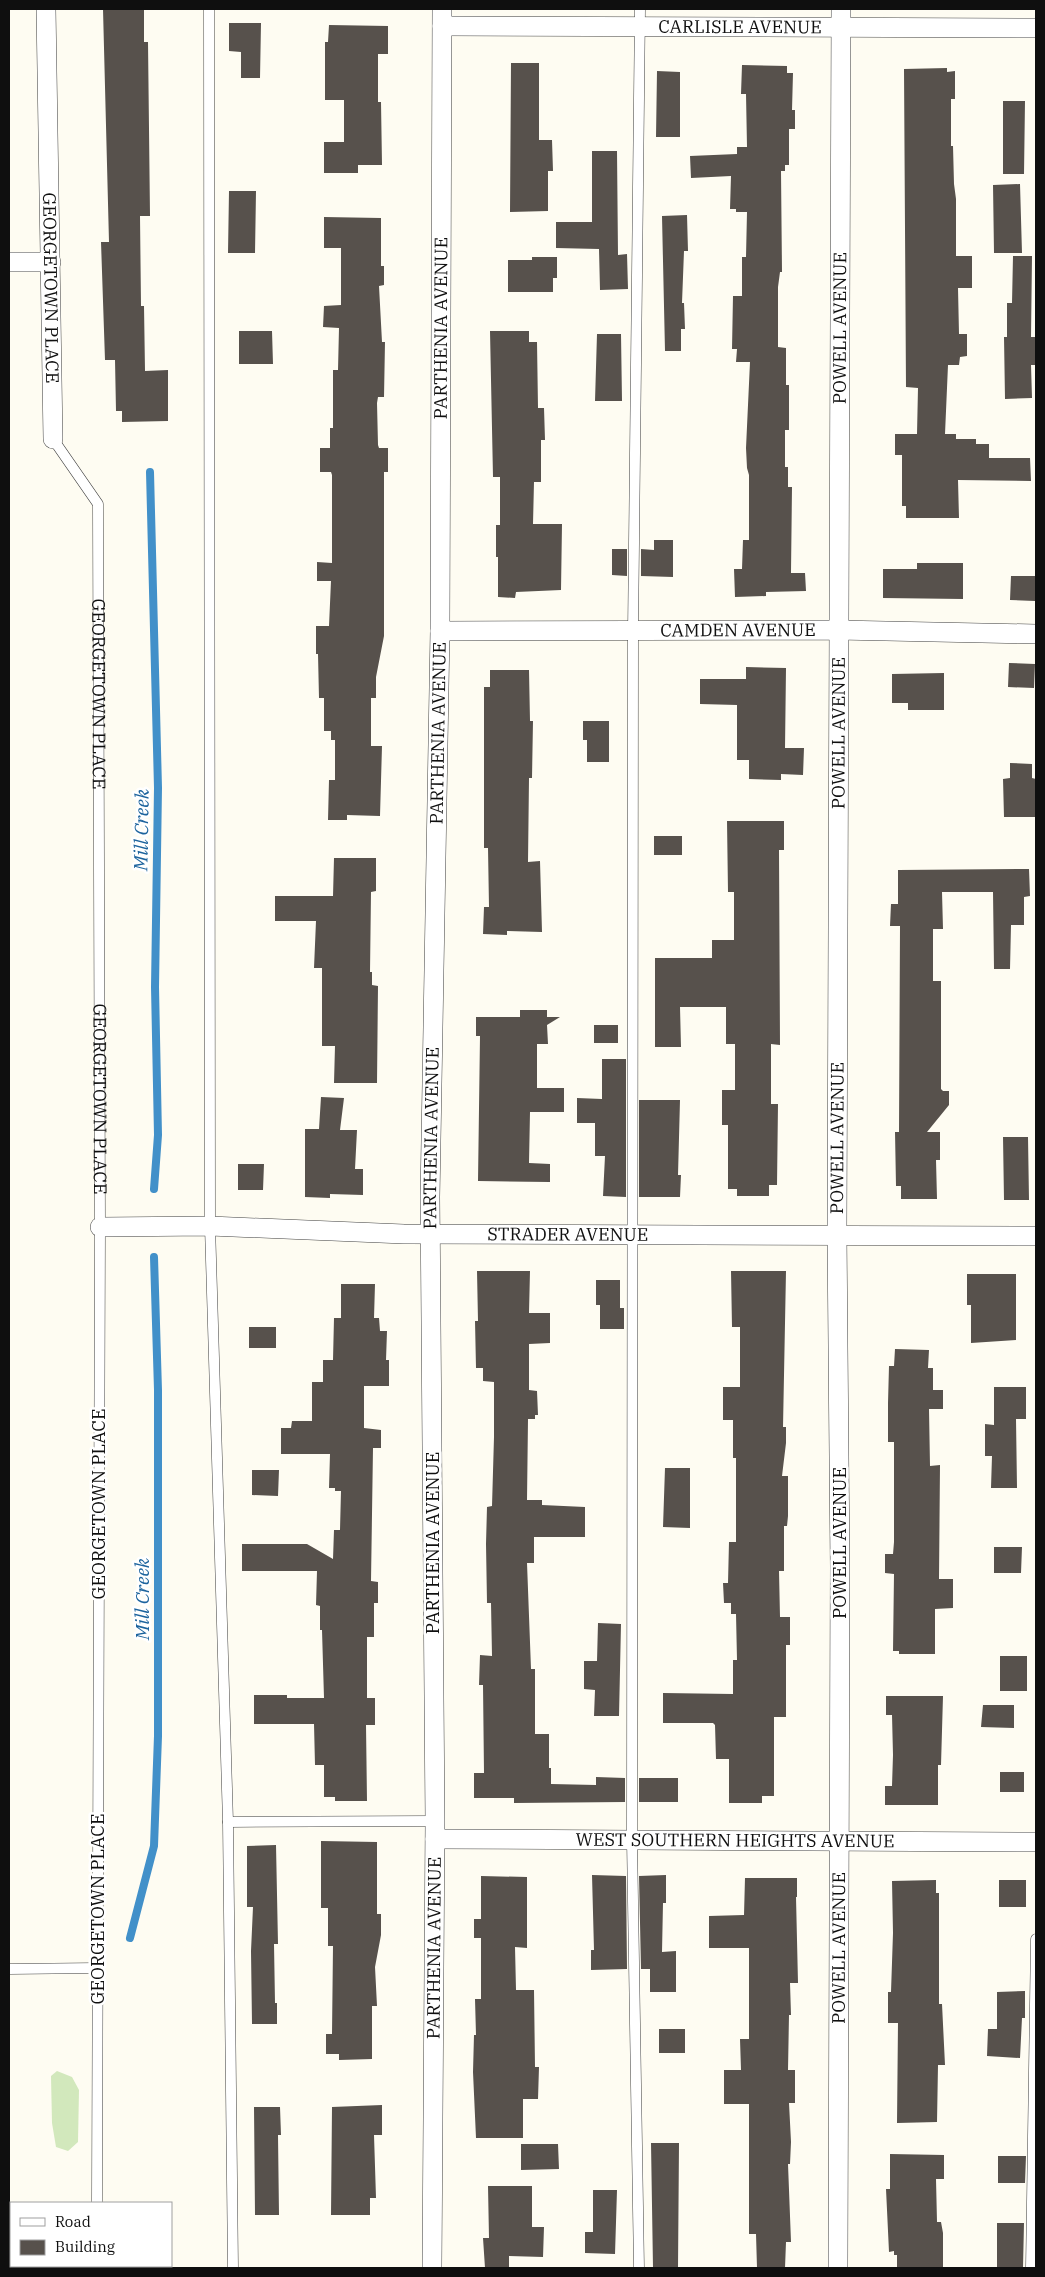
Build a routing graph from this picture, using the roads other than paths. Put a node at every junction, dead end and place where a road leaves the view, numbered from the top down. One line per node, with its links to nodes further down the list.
1 (46, 9): 9 (street, GEORGETOWN PLACE)
2 (209, 9): 15 (lane)
3 (841, 9): 7 (street, POWELL AVENUE)
4 (442, 17): 5 (street, CARLISLE AVENUE); 12 (street, PARTHENIA AVENUE)
5 (640, 18): 7 (street, CARLISLE AVENUE); 13 (lane)
6 (1036, 28): 7 (street, CARLISLE AVENUE)
7 (841, 29): 11 (street, POWELL AVENUE)
8 (9, 262): 9 (street)
9 (51, 262): 10 (street, GEORGETOWN PLACE)
10 (53, 439): 16 (lane, GEORGETOWN PLACE)
11 (838, 630): 13 (street, CAMDEN AVENUE); 14 (street, CAMDEN AVENUE); 19 (street, POWELL AVENUE)
12 (440, 631): 13 (street, CAMDEN AVENUE); 17 (street, PARTHENIA AVENUE)
13 (633, 632): 18 (lane)
14 (1036, 634)
15 (210, 1226): 16 (street, STRADER AVENUE); 17 (street, STRADER AVENUE); 21 (lane)
16 (100, 1227): 27 (lane, GEORGETOWN PLACE)
17 (431, 1233): 18 (street, STRADER AVENUE); 22 (street, PARTHENIA AVENUE)
18 (633, 1235): 19 (street, STRADER AVENUE); 23 (lane)
19 (837, 1235): 20 (street, STRADER AVENUE); 24 (street, POWELL AVENUE)
20 (1036, 1236)
21 (228, 1822): 22 (lane); 30 (lane)
22 (435, 1830): 23 (street, WEST SOUTHERN HEIGHTS AVENUE); 31 (street, PARTHENIA AVENUE)
23 (632, 1840): 24 (street, WEST SOUTHERN HEIGHTS AVENUE); 32 (lane)
24 (840, 1841): 25 (street, WEST SOUTHERN HEIGHTS AVENUE); 33 (street, POWELL AVENUE)
25 (1036, 1842)
26 (1036, 1939): 34 (lane)
27 (97, 1968): 28 (lane); 29 (lane, GEORGETOWN PLACE)
28 (9, 1969)
29 (97, 2202)
30 (233, 2268)
31 (432, 2268)
32 (639, 2268)
33 (838, 2268)
34 (1031, 2268)

